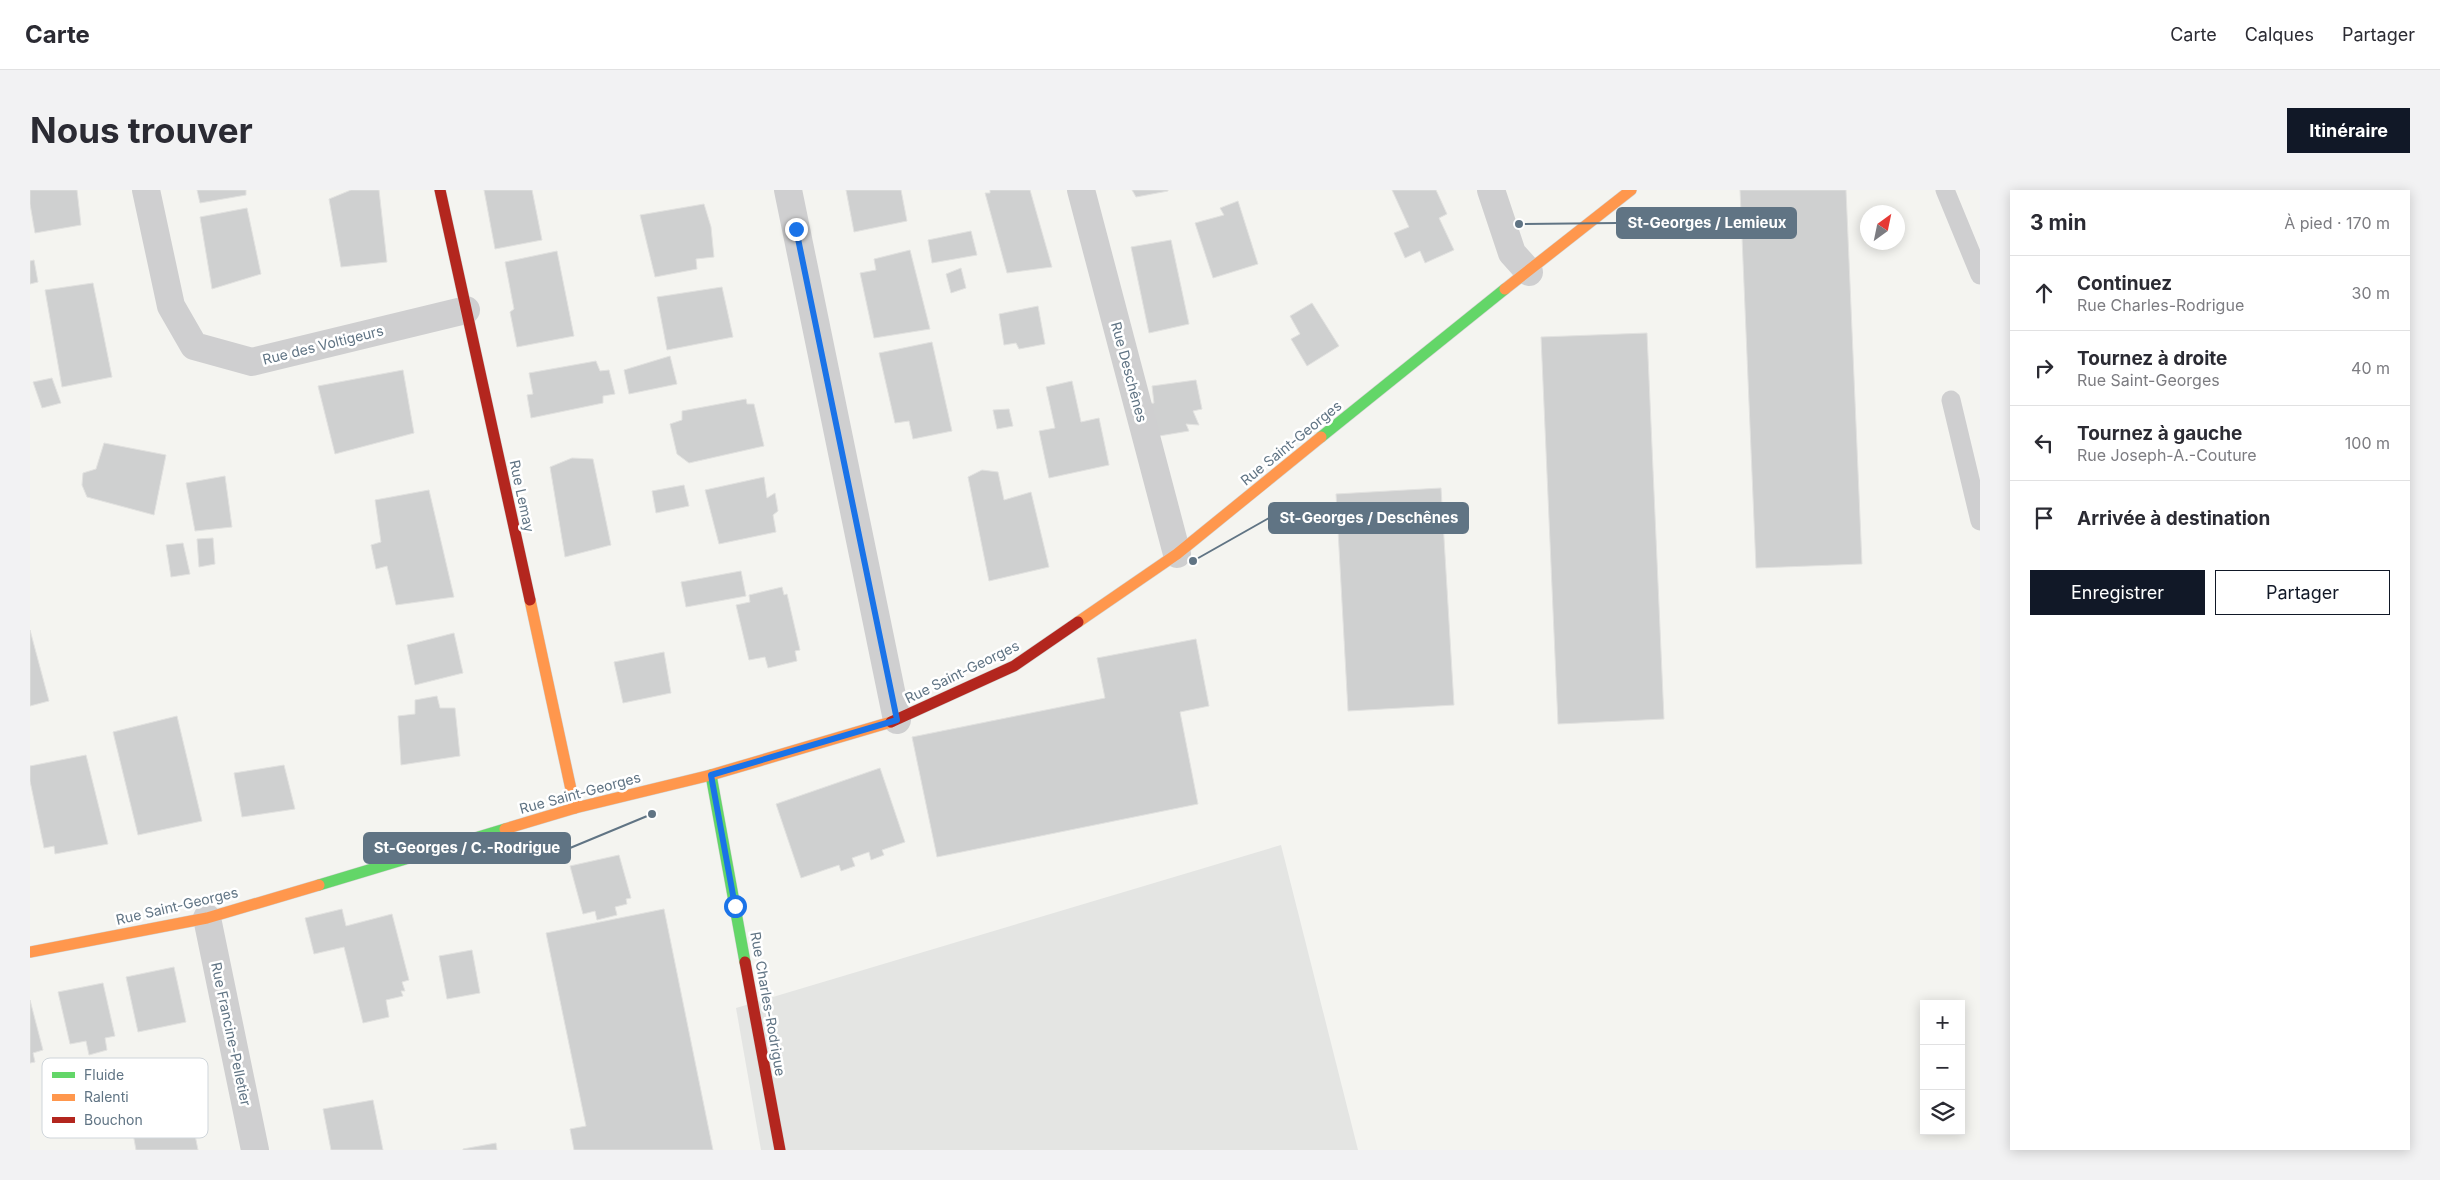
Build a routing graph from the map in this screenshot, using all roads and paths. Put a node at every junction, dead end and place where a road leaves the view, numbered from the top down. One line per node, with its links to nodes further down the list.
1 (146, 190): 10 (street, Rue des Voltigeurs)
2 (440, 190): 10 (street, Rue Lemay)
3 (788, 190): 14 (street)
4 (1080, 190): 13 (street, Rue Deschênes)
5 (1491, 190): 8 (street)
6 (1631, 190): 8 (street, Rue Saint-Georges)
7 (1945, 190): 9 (lane)
8 (1529, 272): 13 (street, Rue Saint-Georges)
9 (1980, 275)
10 (466, 310): 16 (street, Rue Lemay)
11 (1951, 400): 12 (lane)
12 (1980, 521)
13 (1177, 554): 14 (street, Rue Saint-Georges)
14 (897, 720): 15 (street, Rue Saint-Georges)
15 (711, 775): 16 (street, Rue Saint-Georges); 20 (street, Rue Charles-Rodrigue)
16 (575, 808): 17 (street, Rue Saint-Georges)
17 (207, 918): 18 (street, Rue Saint-Georges); 19 (street, Rue Francine-Pelletier)
18 (30, 952)
19 (255, 1150)
20 (780, 1150)

